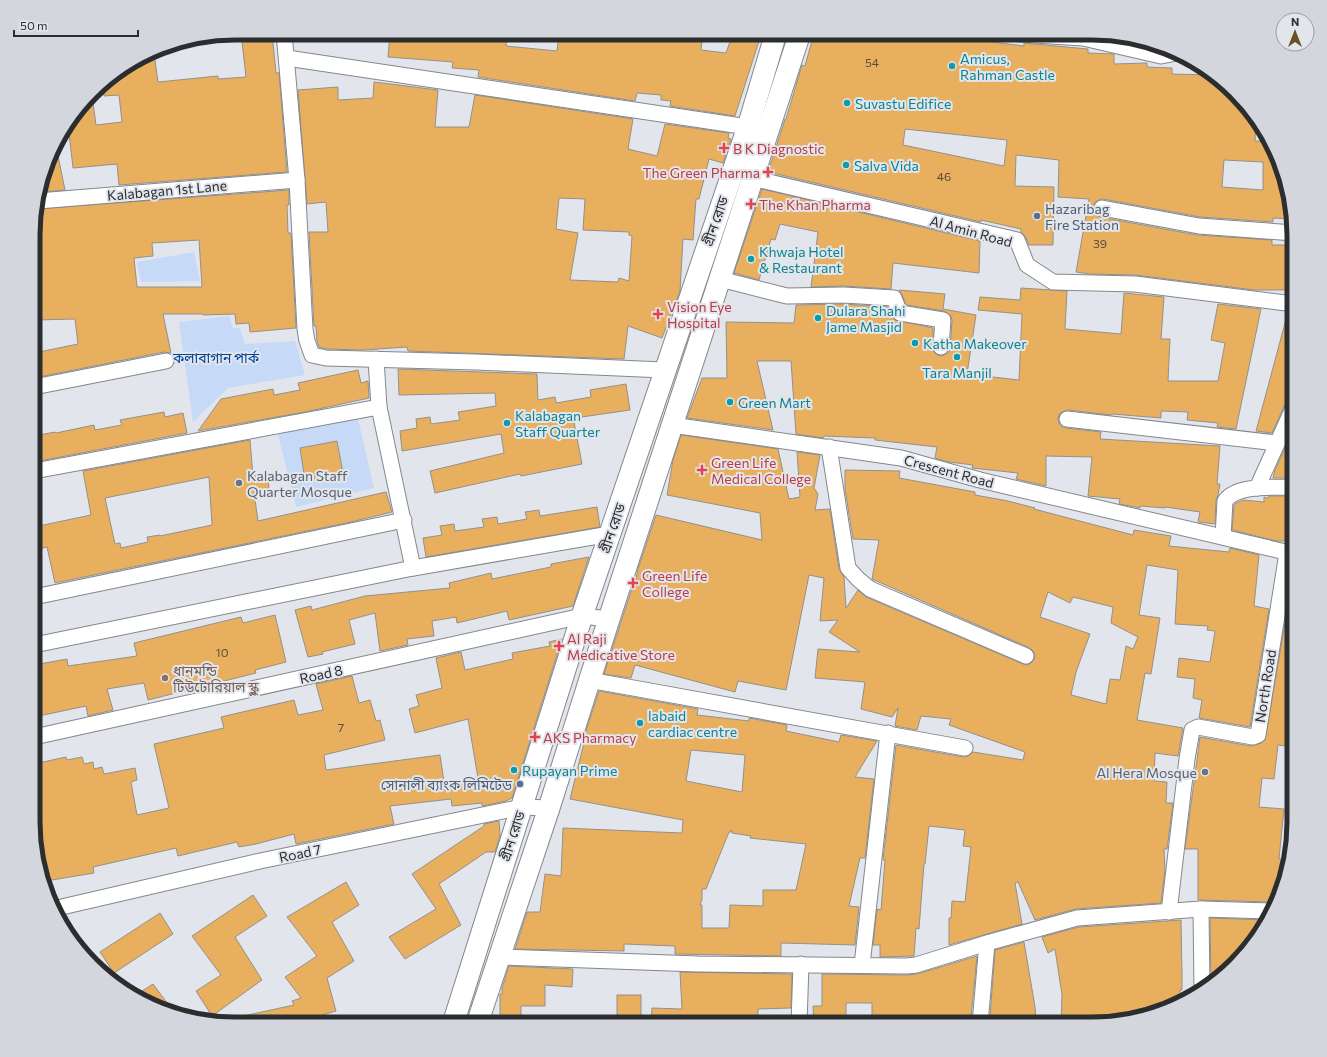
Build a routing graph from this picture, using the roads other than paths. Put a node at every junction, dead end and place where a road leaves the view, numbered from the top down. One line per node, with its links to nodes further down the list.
1 (285, 40): 8 (street)
2 (774, 40): 9 (main road, গ্রীন রোড)
3 (798, 40): 10 (main road, গ্রীন রোড)
4 (1101, 40): 5 (street)
5 (1112, 41)
6 (1121, 43): 7 (street)
7 (1166, 55)
8 (287, 58): 9 (street); 11 (street)
9 (748, 126): 20 (main road, গ্রীন রোড)
10 (752, 178): 15 (main road, গ্রীন রোড); 16 (street, Al Amin Road)
11 (297, 180): 12 (street, Kalabagan 1st Lane); 18 (street)
12 (43, 201)
13 (1102, 208): 14 (street)
14 (1287, 232)
15 (720, 279): 17 (street); 25 (main road, গ্রীন রোড)
16 (1287, 303)
17 (941, 347)
18 (376, 359): 20 (street); 22 (street)
19 (166, 361): 21 (street)
20 (664, 370): 32 (main road, গ্রীন রোড)
21 (40, 386)
22 (379, 407): 28 (street); 31 (street)
23 (1067, 419): 26 (street)
24 (1287, 421): 26 (street)
25 (672, 425): 27 (street, Crescent Road); 39 (main road, গ্রীন রোড)
26 (1277, 443): 30 (street)
27 (829, 447): 33 (street, Crescent Road); 41 (street)
28 (40, 470)
29 (1287, 487): 30 (street)
30 (1257, 488): 33 (street)
31 (404, 520): 35 (street); 37 (street)
32 (610, 534): 35 (street); 38 (main road, গ্রীন রোড)
33 (1223, 537): 34 (street, Crescent Road)
34 (1287, 552)
35 (413, 568): 40 (street)
36 (1287, 570): 51 (street, North Road)
37 (40, 596)
38 (582, 616): 39 (street, Road 8); 44 (street, Road 8); 46 (main road, গ্রীন রোড)
39 (609, 619): 42 (main road, গ্রীন রোড)
40 (40, 644)
41 (1026, 656)
42 (589, 680): 43 (street); 47 (main road, গ্রীন রোড)
43 (888, 733): 45 (street); 55 (street)
44 (40, 736)
45 (965, 748)
46 (522, 807): 47 (street, Road 7); 48 (street, Road 7); 57 (main road, গ্রীন রোড)
47 (549, 808): 53 (main road, গ্রীন রোড)
48 (60, 907)
49 (1201, 909): 50 (street); 51 (street); 56 (street)
50 (1265, 911)
51 (1169, 912): 52 (street)
52 (987, 943): 55 (street); 60 (street)
53 (500, 956): 54 (street); 58 (main road, গ্রীন রোড)
54 (801, 964): 55 (street); 59 (street)
55 (862, 965)
56 (1202, 983)
57 (455, 1017)
58 (479, 1017)
59 (799, 1017)
60 (981, 1017)

